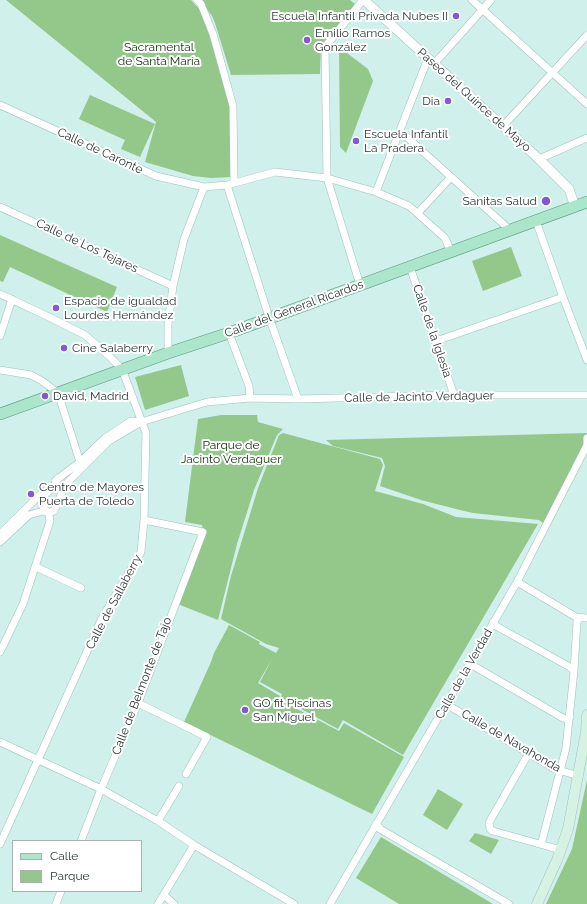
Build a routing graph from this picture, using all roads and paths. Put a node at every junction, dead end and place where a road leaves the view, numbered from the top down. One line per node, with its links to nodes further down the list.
1 (363, 0): 7 (street, Paseo del Quince de Mayo); 16 (street)
2 (472, 0): 5 (street)
3 (491, 0): 5 (street)
4 (202, 1): 17 (street)
5 (483, 9): 7 (street); 8 (street)
6 (587, 35): 8 (street)
7 (431, 61): 11 (street, Paseo del Quince de Mayo); 12 (street)
8 (552, 72): 9 (street); 11 (street)
9 (587, 104)
10 (0, 105): 18 (street, Calle de Caronte)
11 (503, 126): 14 (street, Paseo del Quince de Mayo)
12 (400, 131): 15 (street); 19 (street)
13 (587, 138): 14 (street)
14 (539, 159): 22 (street, Paseo del Quince de Mayo)
15 (451, 177): 23 (street); 25 (street)
16 (327, 178): 17 (street, Calle de Caronte); 19 (street, Calle de Caronte); 28 (street)
17 (230, 184): 18 (street, Calle de Caronte); 33 (street)
18 (204, 186): 29 (street)
19 (376, 192): 23 (street, Calle de Caronte)
20 (587, 202): 22 (main road, Calle del General Ricardos)
21 (0, 207): 29 (street, Calle de Los Tejares)
22 (575, 207): 24 (main road, Calle del General Ricardos)
23 (418, 213): 26 (street, Calle de Caronte)
24 (536, 221): 25 (main road, Calle del General Ricardos); 31 (street)
25 (510, 230): 26 (main road, Calle del General Ricardos)
26 (451, 252): 27 (main road, Calle del General Ricardos)
27 (410, 267): 28 (main road, Calle del General Ricardos); 37 (street, Calle de la Iglesia)
28 (360, 285): 33 (main road, Calle del General Ricardos)
29 (173, 286): 38 (street)
30 (0, 294): 32 (street)
31 (563, 297): 36 (street); 37 (street)
32 (12, 299): 35 (street); 41 (street)
33 (269, 317): 34 (main road, Calle del General Ricardos); 46 (street)
34 (229, 333): 38 (main road, Calle del General Ricardos); 45 (street)
35 (0, 336)
36 (583, 339): 39 (street)
37 (436, 341): 44 (street, Calle de la Iglesia)
38 (168, 353): 41 (main road, Calle del General Ricardos)
39 (587, 360)
40 (0, 370): 42 (street)
41 (122, 370): 42 (main road, Calle del General Ricardos); 48 (street, Calle de Sallaberry)
42 (58, 393): 47 (main road, Calle del General Ricardos); 51 (street)
43 (587, 395): 44 (street, Calle de Jacinto Verdaguer)
44 (454, 396): 46 (street, Calle de Jacinto Verdaguer)
45 (250, 398): 46 (street, Calle de Jacinto Verdaguer); 48 (street, Calle de Jacinto Verdaguer)
46 (298, 399)
47 (0, 414)
48 (142, 422): 51 (street); 53 (street); 54 (street, Calle de Sallaberry)
49 (587, 438): 50 (street, Calle de la Verdad)
50 (587, 445): 58 (street, Calle de la Verdad)
51 (80, 462): 52 (street)
52 (58, 478): 53 (street); 55 (street)
53 (47, 511): 56 (street); 57 (street)
54 (144, 520): 66 (street, Calle de Belmonte de Tajo); 71 (street, Calle de Sallaberry)
55 (0, 534)
56 (0, 542)
57 (36, 567): 59 (street); 62 (street)
58 (516, 582): 60 (street); 61 (street, Calle de la Verdad)
59 (82, 588)
60 (583, 618): 64 (street)
61 (494, 622): 63 (street, Calle de la Verdad); 64 (street)
62 (0, 652)
63 (469, 664): 65 (street, Calle de la Verdad); 68 (street)
64 (574, 671): 68 (street)
65 (448, 702): 70 (street, Calle de Navahonda); 78 (street, Calle de la Verdad)
66 (138, 703): 73 (street); 76 (street, Calle de Belmonte de Tajo)
67 (587, 715): 74 (main road)
68 (570, 717): 72 (street)
69 (0, 742): 71 (street)
70 (530, 754): 72 (street, Calle de Navahonda); 81 (street)
71 (38, 760): 76 (street); 80 (street, Calle de Sallaberry)
72 (561, 771): 74 (street, Calle de Navahonda); 81 (street)
73 (186, 774)
74 (579, 776): 83 (main road)
75 (179, 786): 77 (street)
76 (101, 789): 77 (street); 79 (street, Calle de Belmonte de Tajo)
77 (158, 821): 82 (street)
78 (376, 824): 90 (street, Calle de la Verdad); 91 (street)
79 (81, 840)
80 (0, 844)
81 (540, 844): 83 (street)
82 (194, 845): 85 (street); 89 (street)
83 (561, 850): 92 (main road)
84 (61, 892): 86 (street)
85 (164, 895): 87 (street); 88 (street)
86 (56, 904)
87 (158, 904)
88 (174, 904)
89 (294, 904)
90 (330, 904)
91 (509, 904)
92 (537, 904)

